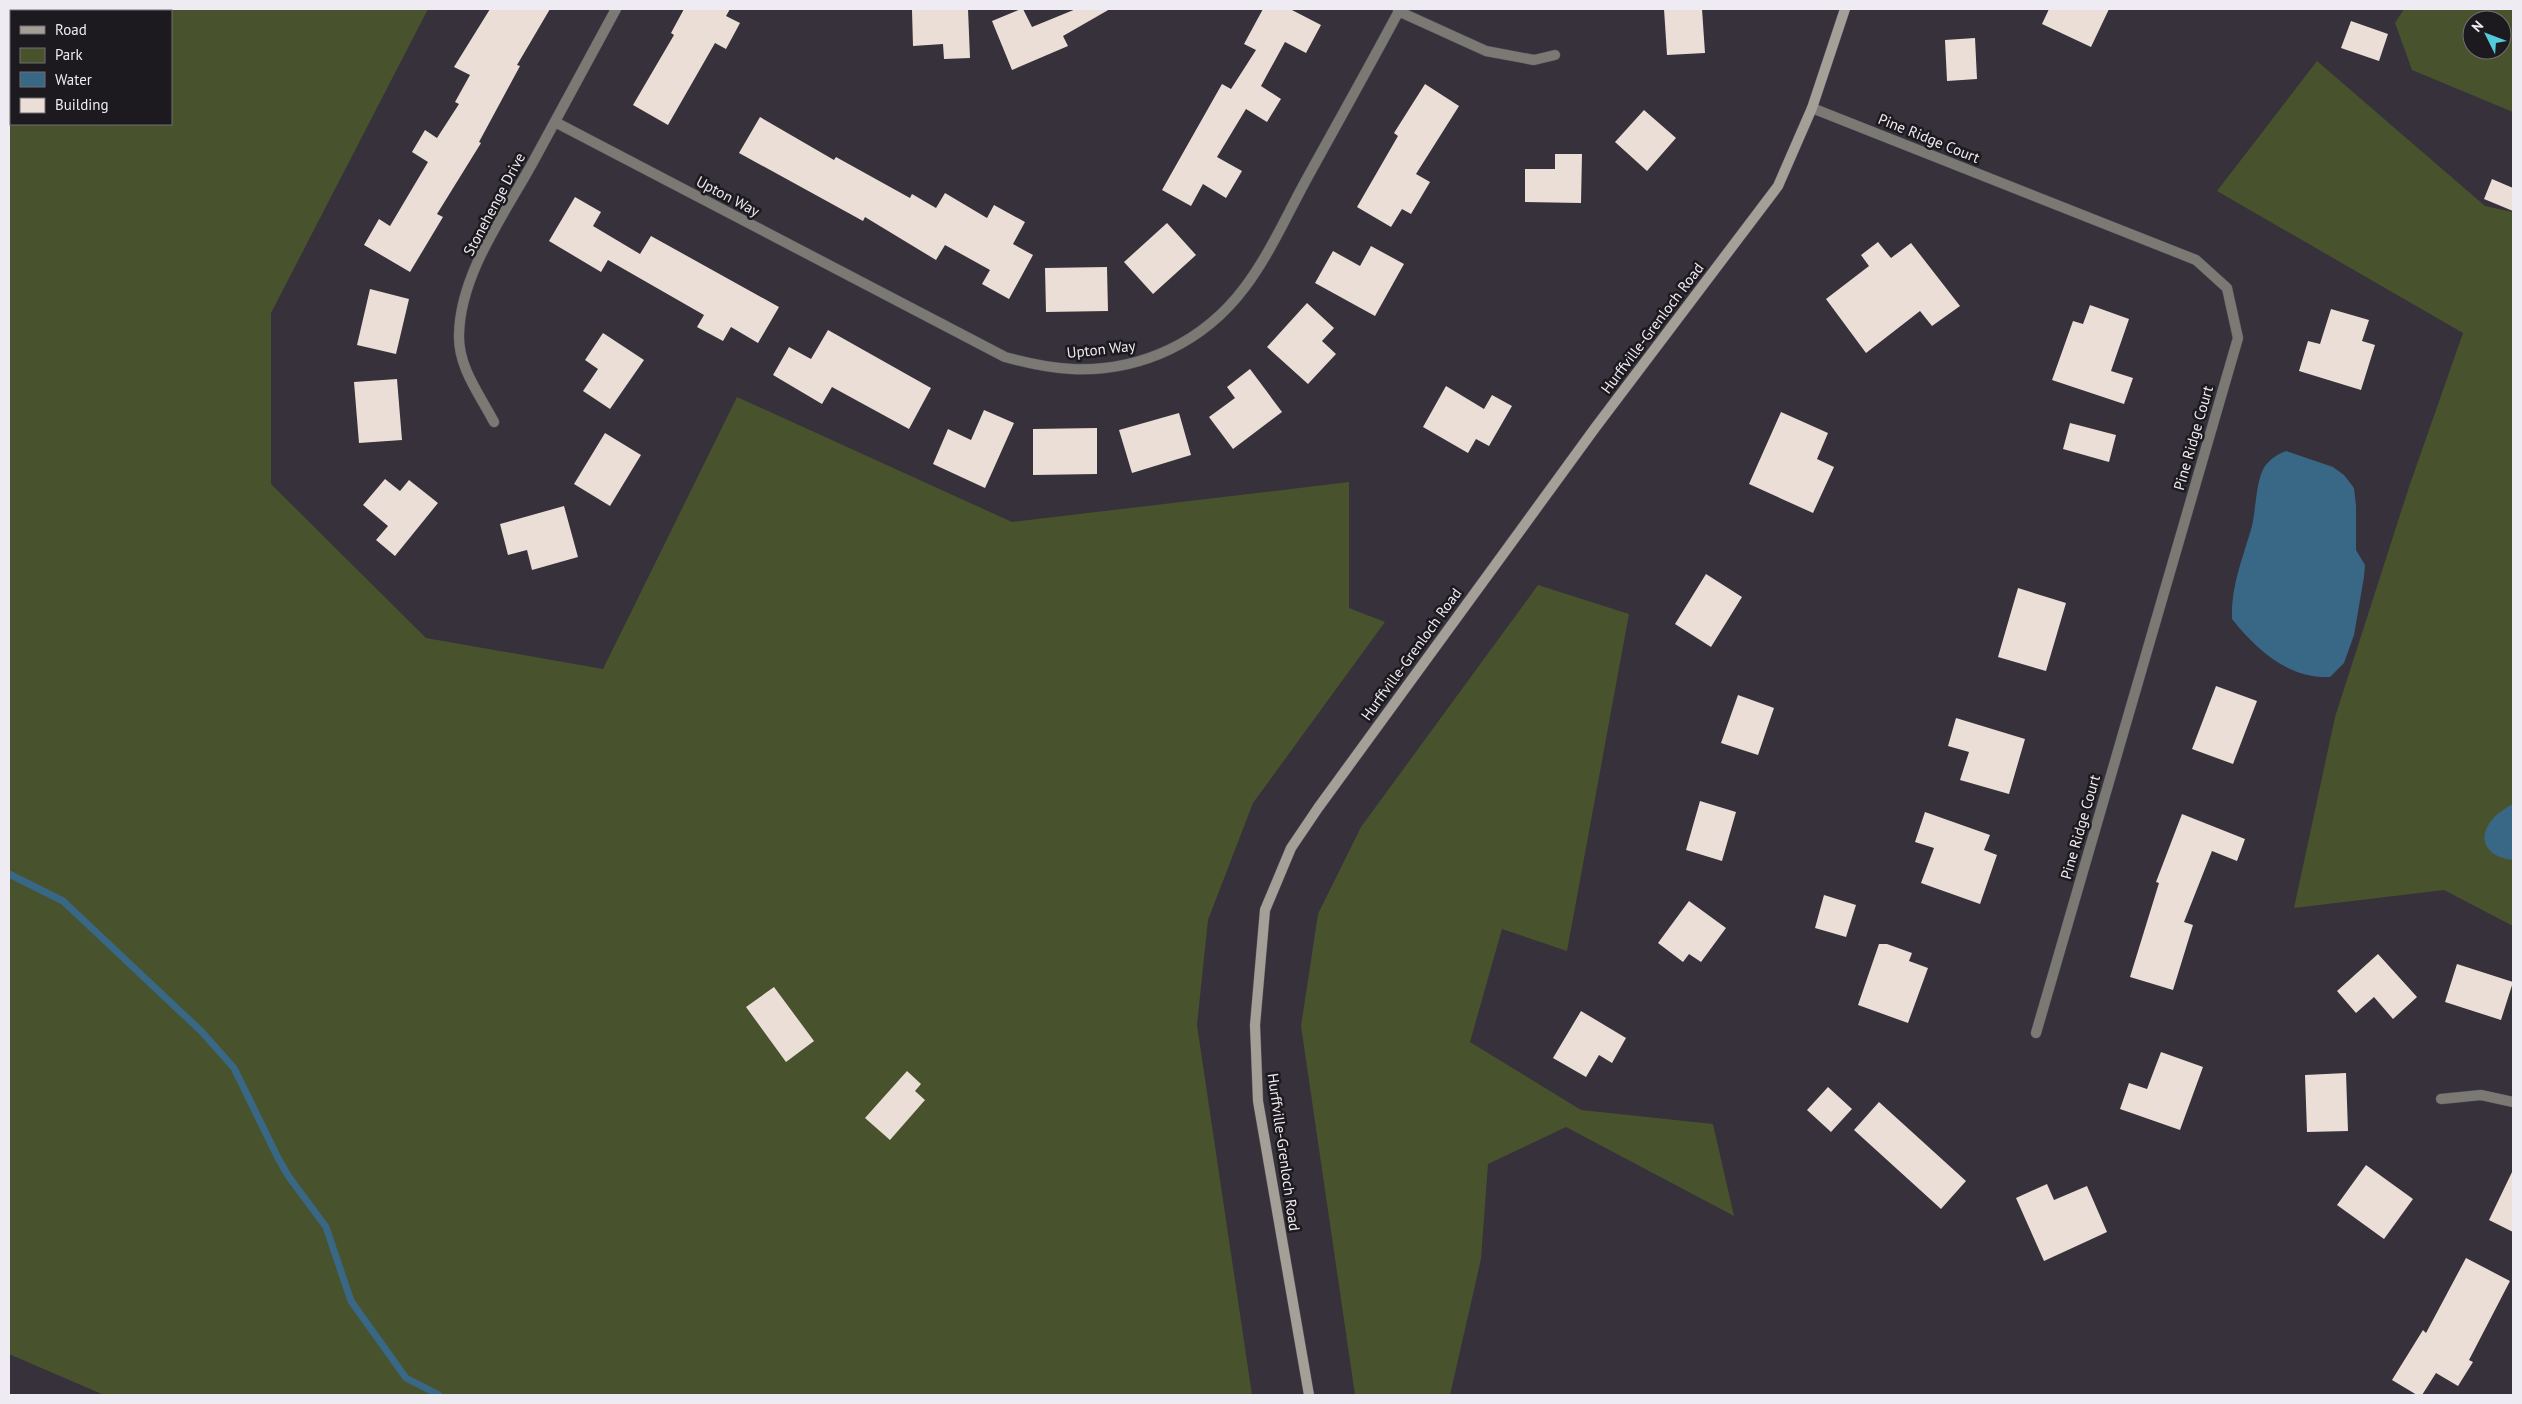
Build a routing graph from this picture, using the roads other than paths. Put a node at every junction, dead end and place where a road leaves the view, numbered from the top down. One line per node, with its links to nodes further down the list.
1 (616, 9): 6 (street, Stonehenge Drive)
2 (1846, 9): 5 (main road, Hurffville-Grenloch Road)
3 (1399, 10): 4 (street); 6 (street, Upton Way)
4 (1555, 55)
5 (1812, 108): 8 (street, Pine Ridge Court); 11 (main road, Hurffville-Grenloch Road)
6 (555, 122): 7 (street, Stonehenge Drive)
7 (494, 422)
8 (2036, 1033)
9 (2442, 1099): 10 (street)
10 (2513, 1102)
11 (1309, 1395)

